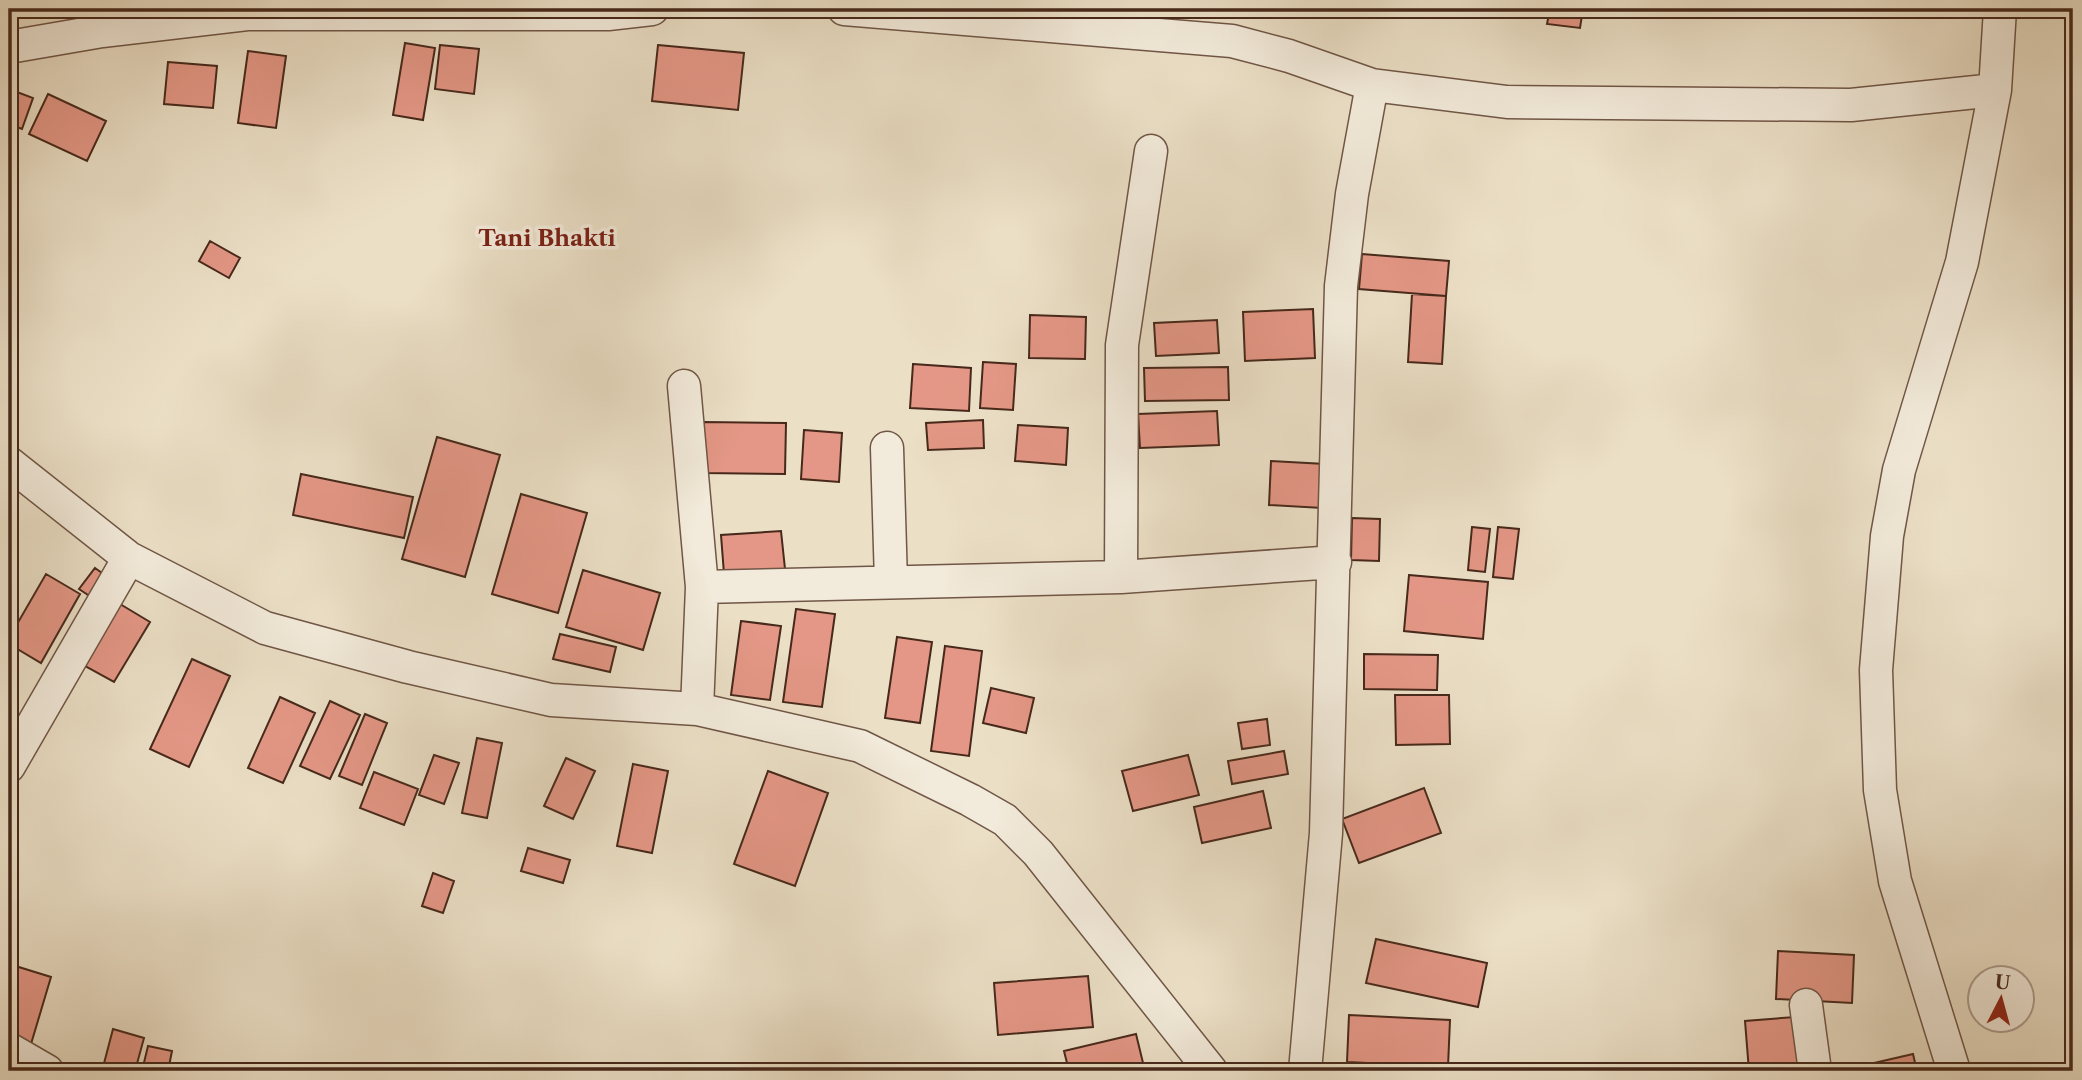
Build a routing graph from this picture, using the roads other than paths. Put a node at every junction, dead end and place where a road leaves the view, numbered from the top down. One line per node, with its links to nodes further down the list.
1 (652, 9): 4 (street)
2 (844, 9): 6 (street)
3 (2000, 9): 7 (street)
4 (585, 11): 5 (street)
5 (9, 47)
6 (1372, 85): 7 (street); 13 (street)
7 (1995, 90): 25 (street)
8 (1151, 151): 14 (street)
9 (684, 386): 16 (street)
10 (887, 448): 15 (street)
11 (9, 463): 12 (street)
12 (129, 558): 17 (street); 18 (street)
13 (1335, 562): 14 (street); 23 (street)
14 (1121, 577): 15 (street)
15 (891, 582): 16 (street)
16 (702, 587): 17 (street)
17 (696, 709): 22 (street)
18 (9, 766)
19 (1807, 1005): 24 (street)
20 (9, 1049): 21 (street)
21 (47, 1071)
22 (1211, 1071)
23 (1305, 1071)
24 (1815, 1071)
25 (1954, 1071)

